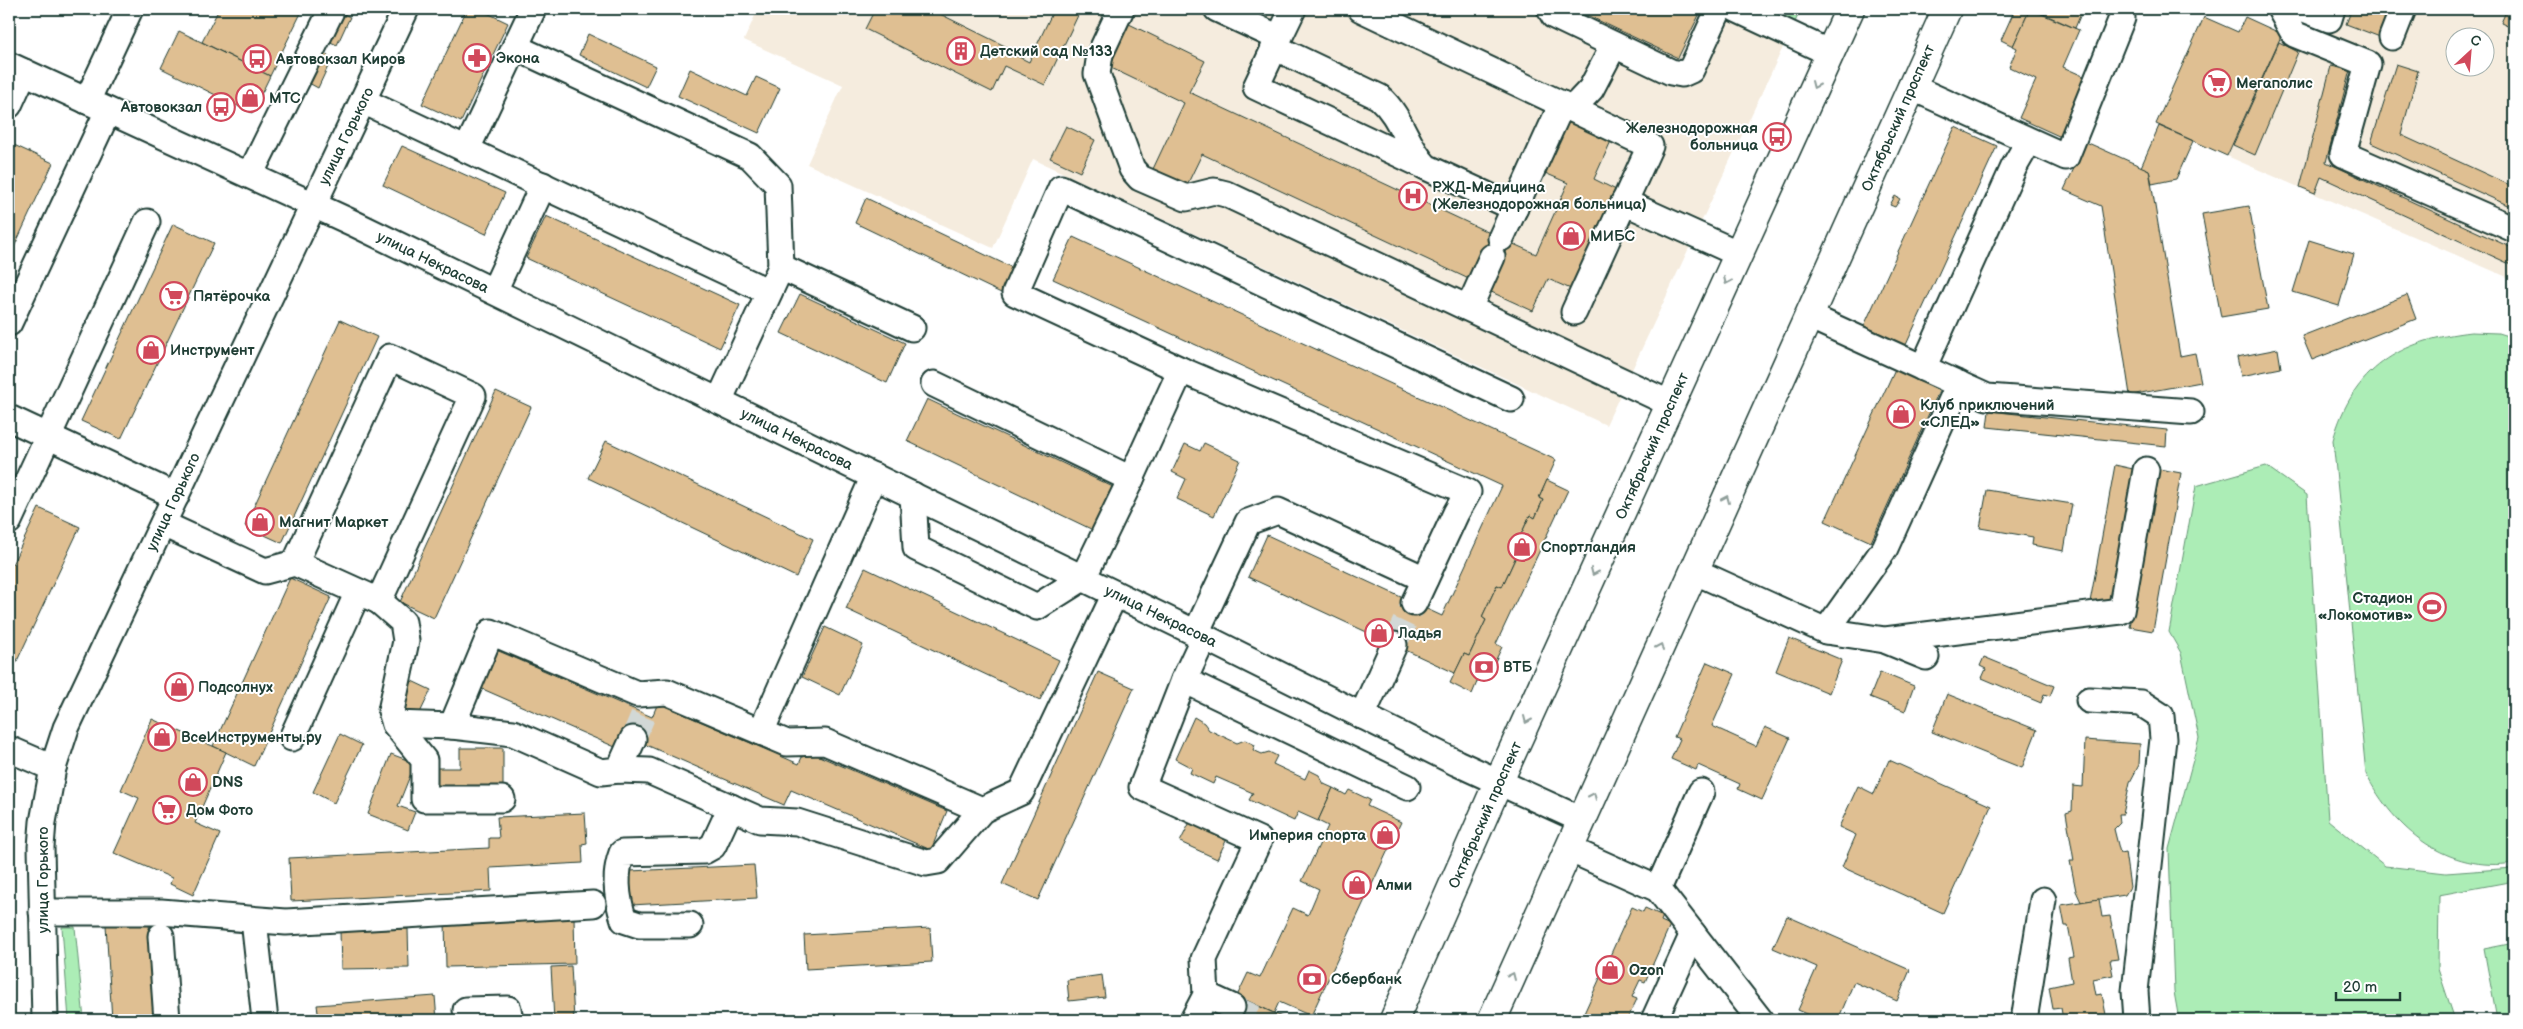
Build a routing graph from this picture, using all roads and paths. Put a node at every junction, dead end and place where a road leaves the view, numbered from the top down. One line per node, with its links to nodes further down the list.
1 (130, 9): 28 (street)
2 (332, 9): 33 (street)
3 (406, 9): 26 (street, улица Горького)
4 (533, 9): 22 (street)
5 (1121, 9): 44 (street)
6 (1217, 9): 20 (street)
7 (1293, 9): 20 (street)
8 (1361, 9): 29 (street)
9 (1550, 9): 21 (street)
10 (1719, 9): 21 (street)
11 (1736, 9): 23 (street)
12 (1850, 9): 23 (main road, Октябрьский проспект)
13 (1947, 9): 25 (main road, Октябрьский проспект)
14 (2121, 9): 30 (street)
15 (2280, 9): 39 (street)
16 (2304, 9): 17 (street)
17 (2332, 9)
18 (2403, 9): 19 (street)
19 (2392, 37)
20 (1277, 42): 32 (street); 32 (street)
21 (1614, 45): 29 (street)
22 (515, 47): 31 (street); 41 (street)
23 (1830, 53): 40 (main road, Октябрьский проспект, one-way to 40)
24 (16, 68): 27 (street); 28 (street, улица Некрасова)
25 (1911, 87): 30 (street); 46 (main road, Октябрьский проспект)
26 (363, 101): 31 (street); 36 (street, улица Горького)
27 (9, 105)
28 (98, 106): 33 (street, улица Некрасова); 47 (street)
29 (1567, 107): 35 (street); 37 (street)
30 (2029, 141): 49 (street)
31 (467, 149): 34 (street)
32 (1426, 167): 37 (street)
33 (250, 175): 36 (street, улица Некрасова)
34 (543, 185): 42 (street); 43 (street)
35 (1624, 202): 40 (street); 45 (street)
36 (313, 204): 42 (street, улица Некрасова); 63 (street, улица Горького)
37 (1515, 208): 44 (street)
38 (147, 222): 58 (street)
39 (2514, 229)
40 (1739, 254): 55 (main road, Октябрьский проспект, one-way to 55)
41 (780, 267): 43 (street); 48 (street)
42 (494, 291): 54 (street, улица Некрасова)
43 (769, 292): 54 (street)
44 (1469, 308): 55 (street)
45 (1574, 312)
46 (1809, 316): 49 (street); 67 (main road, Октябрьский проспект, one-way to 46)
47 (9, 323)
48 (912, 328)
49 (1923, 368): 52 (street)
50 (1182, 370): 53 (street); 61 (street); 69 (street)
51 (934, 384): 61 (street)
52 (1959, 384): 56 (street); 73 (street)
53 (1510, 399)
54 (719, 401): 60 (street, улица Некрасова)
55 (1671, 404): 89 (main road, Октябрьский проспект, one-way to 89)
56 (2191, 412)
57 (9, 418): 58 (street)
58 (47, 436): 63 (street); 64 (street)
59 (2146, 470): 75 (street)
60 (874, 476): 62 (street, улица Некрасова); 83 (street)
61 (1131, 479): 68 (street)
62 (913, 495): 68 (street, улица Некрасова); 68 (street)
63 (176, 496): 65 (street, улица Горького)
64 (9, 520)
65 (162, 524): 66 (street); 87 (street, улица Горького)
66 (295, 563): 71 (street); 71 (street)
67 (1694, 571): 73 (street); 95 (main road, Октябрьский проспект, one-way to 67)
68 (1083, 578): 70 (street, улица Некрасова)
69 (1425, 579): 72 (street); 74 (street)
70 (1114, 594): 74 (street, улица Некрасова); 94 (street)
71 (369, 596): 81 (street); 84 (street)
72 (1414, 603)
73 (1826, 631): 75 (street)
74 (1200, 635): 78 (street); 80 (street, улица Некрасова)
75 (1885, 640): 77 (street)
76 (1394, 645): 80 (street)
77 (1926, 657)
78 (1184, 680): 90 (street); 105 (street)
79 (2088, 700): 118 (street)
80 (1362, 716): 89 (street, улица Некрасова)
81 (395, 724): 82 (street); 92 (street)
82 (452, 726): 83 (street); 88 (street)
83 (762, 732): 94 (street)
84 (292, 738)
85 (633, 739): 88 (street)
86 (9, 749): 87 (street)
87 (53, 768): 100 (street, улица Горького)
88 (619, 770): 93 (street)
89 (1498, 783): 95 (street, улица Некрасова); 113 (main road, Октябрьский проспект)
90 (1407, 788)
91 (1701, 792): 97 (street)
92 (502, 799)
93 (731, 807): 94 (street); 102 (street)
94 (982, 810)
95 (1582, 820): 96 (main road, Октябрьский проспект)
96 (1569, 849): 97 (street); 114 (main road, Октябрьский проспект, one-way to 96)
97 (1658, 889): 103 (street)
98 (2043, 900): 117 (street)
99 (593, 904): 101 (street)
100 (42, 912): 101 (street); 107 (street, улица Горького)
101 (254, 920): 109 (street)
102 (690, 925)
103 (1693, 934): 115 (street); 116 (street)
104 (161, 936): 108 (street)
105 (1206, 995): 106 (street); 112 (street)
106 (1232, 1007)
107 (45, 1020)
108 (167, 1020)
109 (265, 1020)
110 (468, 1020): 111 (street)
111 (510, 1020)
112 (1193, 1020)
113 (1394, 1020)
114 (1492, 1020)
115 (1654, 1020)
116 (1760, 1020)
117 (2024, 1020)
118 (2137, 1020)

